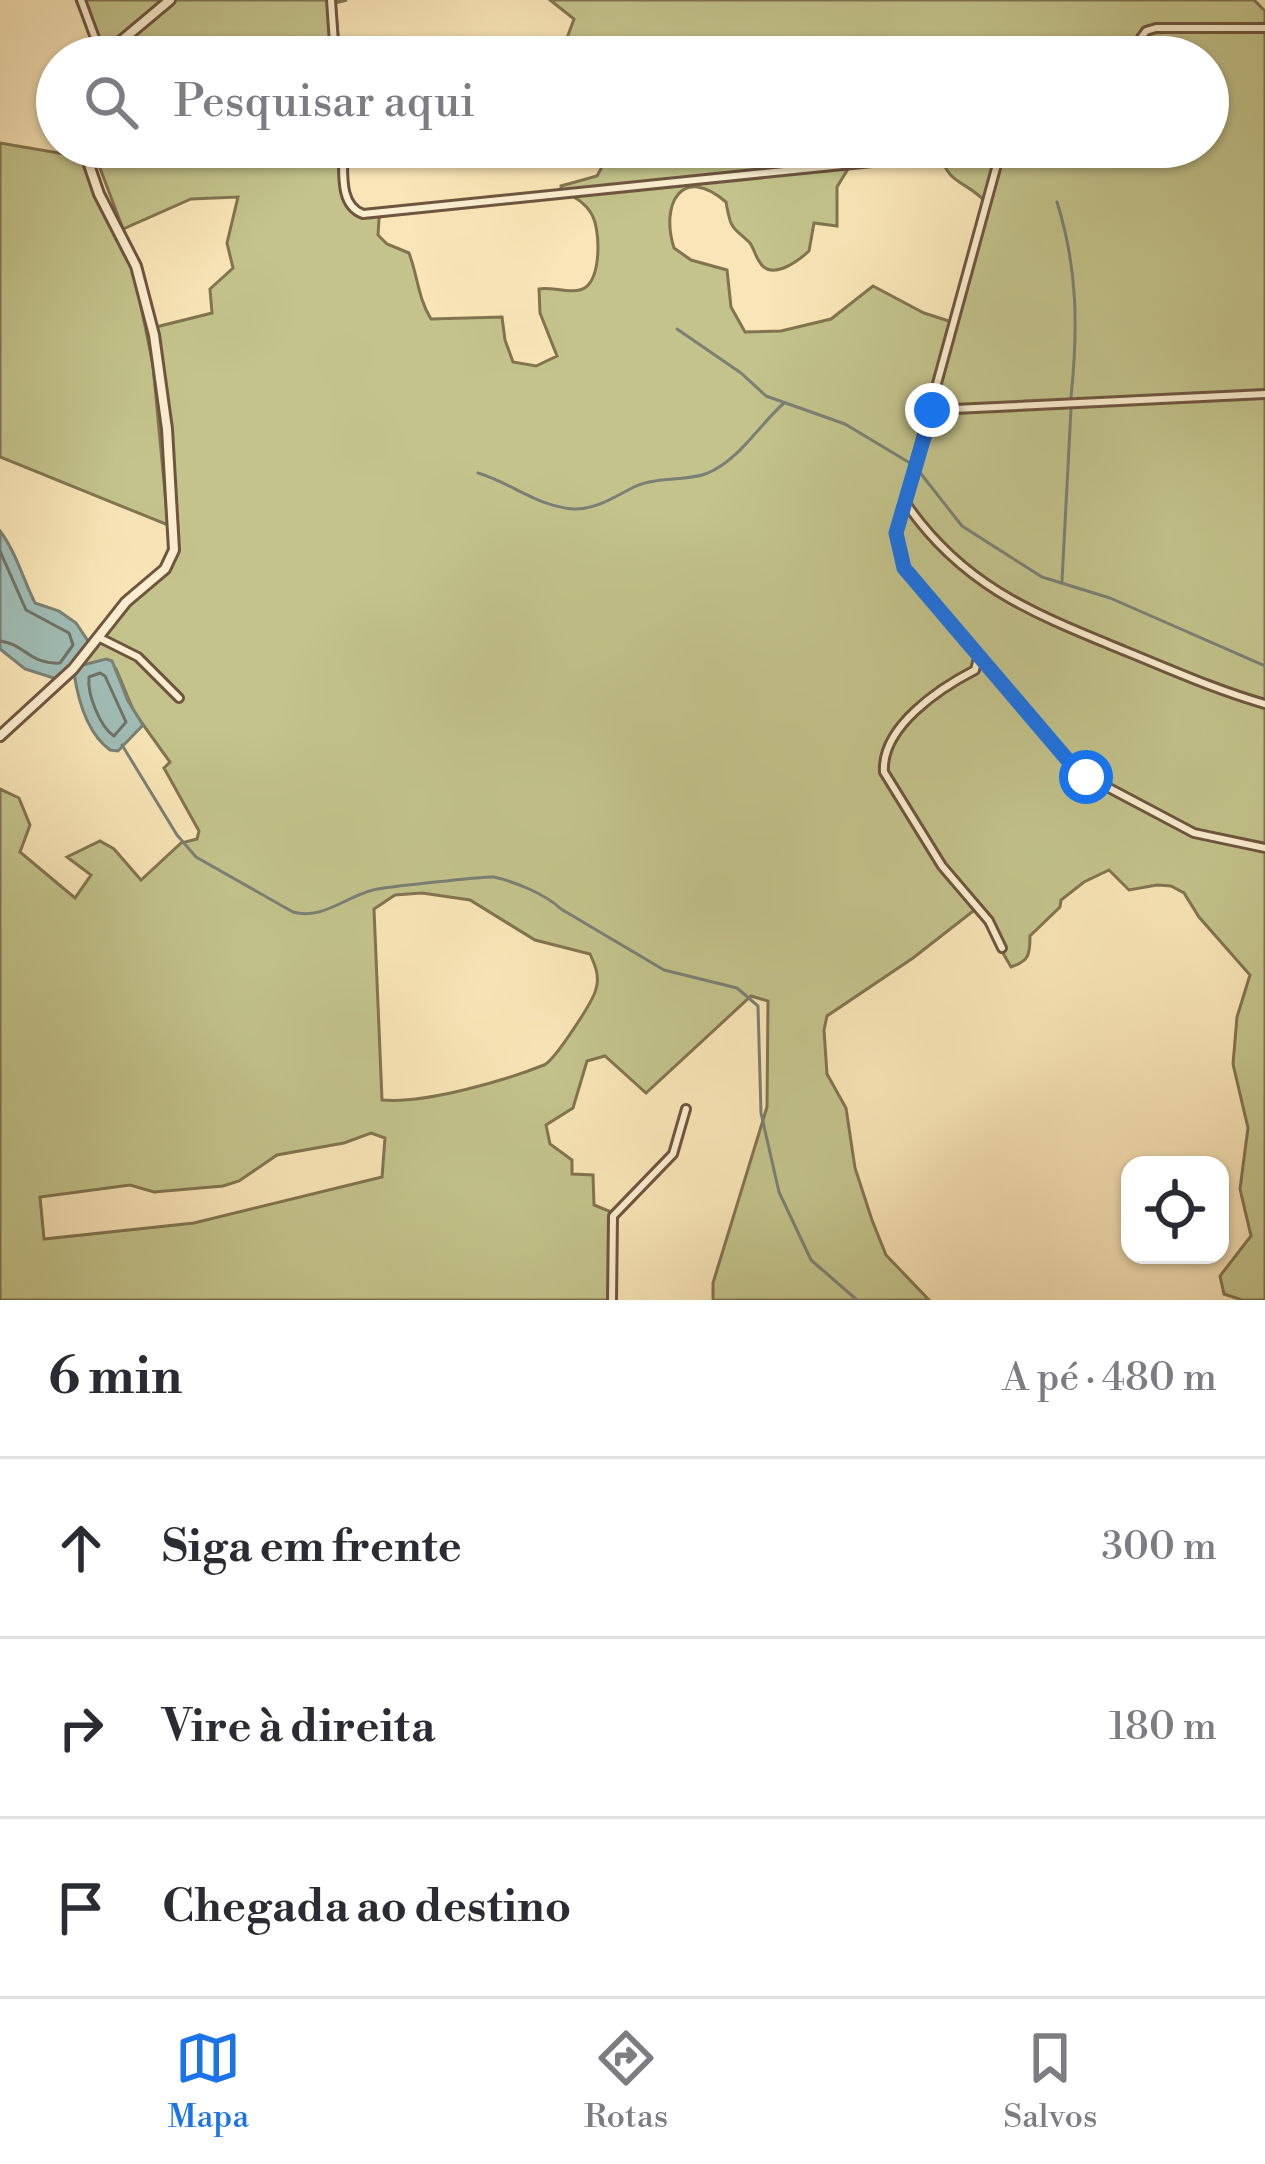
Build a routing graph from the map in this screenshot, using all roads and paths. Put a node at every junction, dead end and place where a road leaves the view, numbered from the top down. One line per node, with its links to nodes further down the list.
1 (81, 0): 5 (street)
2 (170, 0): 6 (street)
3 (332, 0): 7 (street)
4 (1265, 28): 8 (street)
5 (94, 36)
6 (127, 36)
7 (334, 36)
8 (1143, 36)
9 (90, 168): 16 (street)
10 (344, 168): 11 (street)
11 (822, 168)
12 (996, 168): 14 (street)
13 (1265, 394): 14 (street)
14 (932, 410): 15 (street)
15 (905, 502): 17 (street); 19 (street)
16 (98, 637): 18 (street); 20 (street)
17 (979, 655): 21 (street); 22 (street)
18 (179, 698)
19 (1265, 704)
20 (0, 736)
21 (1265, 848)
22 (1002, 948)
23 (686, 1108): 24 (street)
24 (612, 1300)

